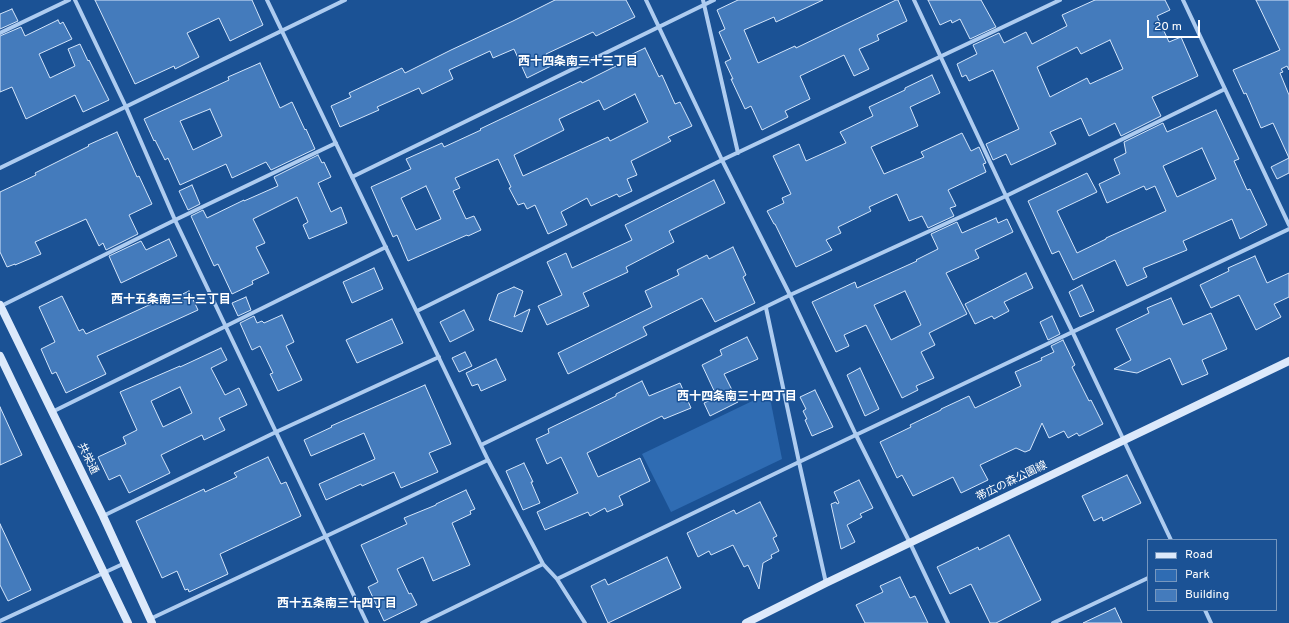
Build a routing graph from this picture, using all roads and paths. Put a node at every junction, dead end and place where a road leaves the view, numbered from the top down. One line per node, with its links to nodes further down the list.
1 (69, 0): 13 (street)
2 (75, 0): 16 (street)
3 (267, 0): 12 (street)
4 (345, 0): 12 (street)
5 (646, 0): 11 (street)
6 (714, 0): 10 (street)
7 (914, 0): 14 (street)
8 (1060, 0): 14 (street)
9 (1183, 0): 15 (street)
10 (704, 2): 11 (street); 18 (street)
11 (658, 26): 19 (street); 21 (street)
12 (282, 30): 16 (street); 17 (street)
13 (0, 33)
14 (941, 57): 18 (street); 22 (street)
15 (1225, 89): 22 (street); 24 (street)
16 (126, 107): 20 (street); 23 (street)
17 (336, 143): 21 (street); 23 (street)
18 (738, 153): 19 (street)
19 (722, 160): 27 (street); 30 (street)
20 (0, 168)
21 (352, 177): 26 (street)
22 (1006, 196): 27 (street); 32 (street)
23 (175, 220): 28 (street); 31 (street)
24 (1289, 225)
25 (1289, 230): 32 (street)
26 (386, 247): 30 (street); 31 (street)
27 (790, 296): 29 (street); 38 (street)
28 (0, 306): 36 (street, 共栄通)
29 (766, 308): 40 (street); 42 (street)
30 (417, 311): 34 (street)
31 (226, 327): 36 (street); 37 (street)
32 (1072, 332): 38 (street); 39 (street)
33 (0, 356): 49 (street)
34 (439, 357): 37 (street); 40 (street)
35 (1289, 361): 39 (street, 帯広の森公園線)
36 (52, 412): 43 (street, 共栄通)
37 (276, 432): 43 (street); 44 (street)
38 (856, 435): 42 (street); 46 (street)
39 (1123, 441): 45 (street); 46 (street, 帯広の森公園線)
40 (481, 445): 41 (street)
41 (488, 460): 44 (street); 48 (street)
42 (799, 462): 51 (street); 52 (street)
43 (103, 516): 47 (street, 共栄通)
44 (326, 537): 55 (street); 57 (street)
45 (1171, 539)
46 (910, 542): 52 (street, 帯広の森公園線); 61 (street)
47 (125, 563): 49 (street); 55 (street, 共栄通)
48 (543, 564): 51 (street); 58 (street)
49 (104, 573): 54 (street); 56 (street)
50 (1147, 578): 62 (street)
51 (557, 579): 59 (street)
52 (826, 582): 60 (street, 帯広の森公園線)
53 (1206, 611): 63 (street)
54 (0, 621)
55 (151, 621)
56 (128, 623)
57 (367, 623)
58 (422, 623)
59 (585, 623)
60 (746, 623)
61 (948, 623)
62 (1053, 623)
63 (1212, 623)

